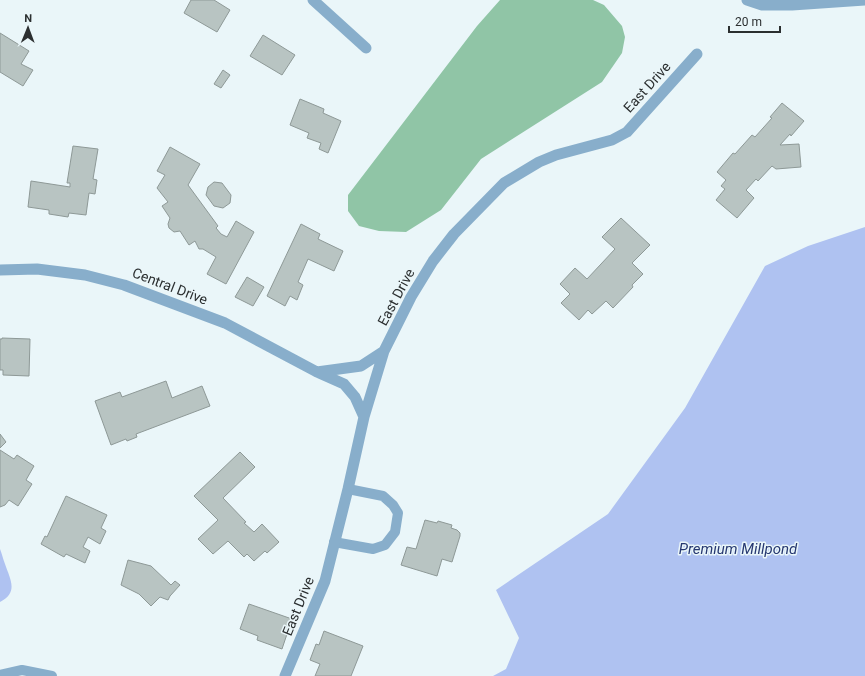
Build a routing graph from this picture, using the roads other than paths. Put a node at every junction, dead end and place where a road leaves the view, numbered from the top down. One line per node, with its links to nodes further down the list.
1 (313, 0): 4 (street)
2 (747, 0): 3 (street)
3 (865, 0)
4 (366, 48)
5 (697, 54): 7 (street, East Drive)
6 (0, 270): 8 (street, Central Drive)
7 (384, 351): 8 (street); 9 (street, East Drive)
8 (317, 372): 9 (street, Central Drive)
9 (364, 417): 10 (street, East Drive)
10 (348, 489): 11 (street, East Drive); 11 (lane)
11 (334, 542): 14 (street, East Drive)
12 (0, 675): 13 (lane)
13 (52, 676)
14 (285, 676)

